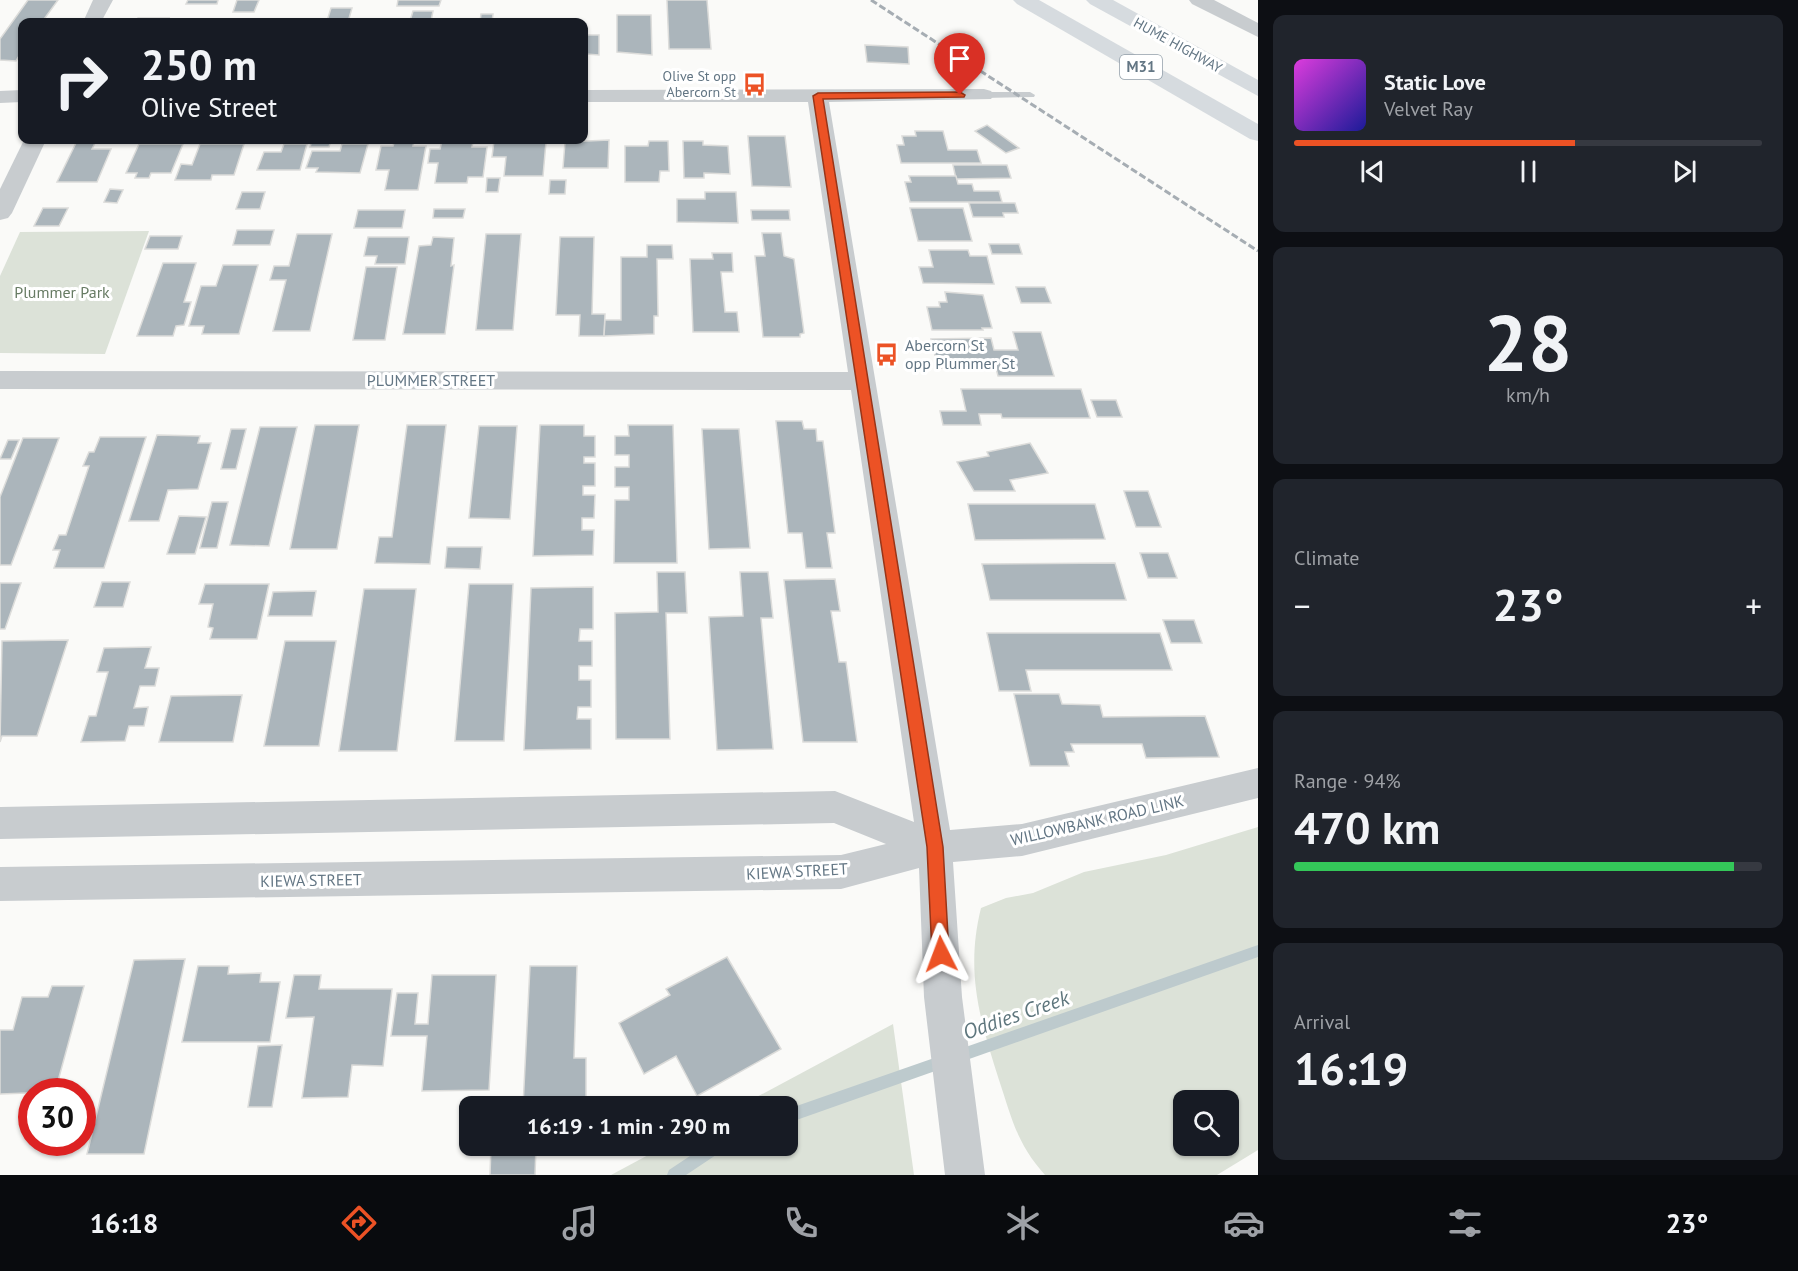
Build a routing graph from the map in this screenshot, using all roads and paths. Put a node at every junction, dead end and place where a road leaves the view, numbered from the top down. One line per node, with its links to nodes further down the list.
1 (103, 0): 5 (street)
2 (1024, 0): 14 (highway, M31)
3 (1097, 0): 7 (highway, HUME HIGHWAY / M31)
4 (1199, 0): 6 (street)
5 (94, 18)
6 (1258, 31)
7 (1258, 89)
8 (984, 95): 9 (lane); 12 (street)
9 (1030, 95)
10 (18, 96): 13 (street)
11 (588, 96): 12 (street)
12 (818, 96): 18 (street)
13 (0, 97)
14 (1258, 134)
15 (33, 144): 16 (street)
16 (0, 213)
17 (0, 380): 18 (street, PLUMMER STREET)
18 (861, 381): 21 (street)
19 (1258, 783): 21 (street, WILLOWBANK ROAD LINK)
20 (0, 823): 21 (street)
21 (935, 847): 22 (street, KIEWA STREET); 23 (street)
22 (0, 884)
23 (965, 1175)

